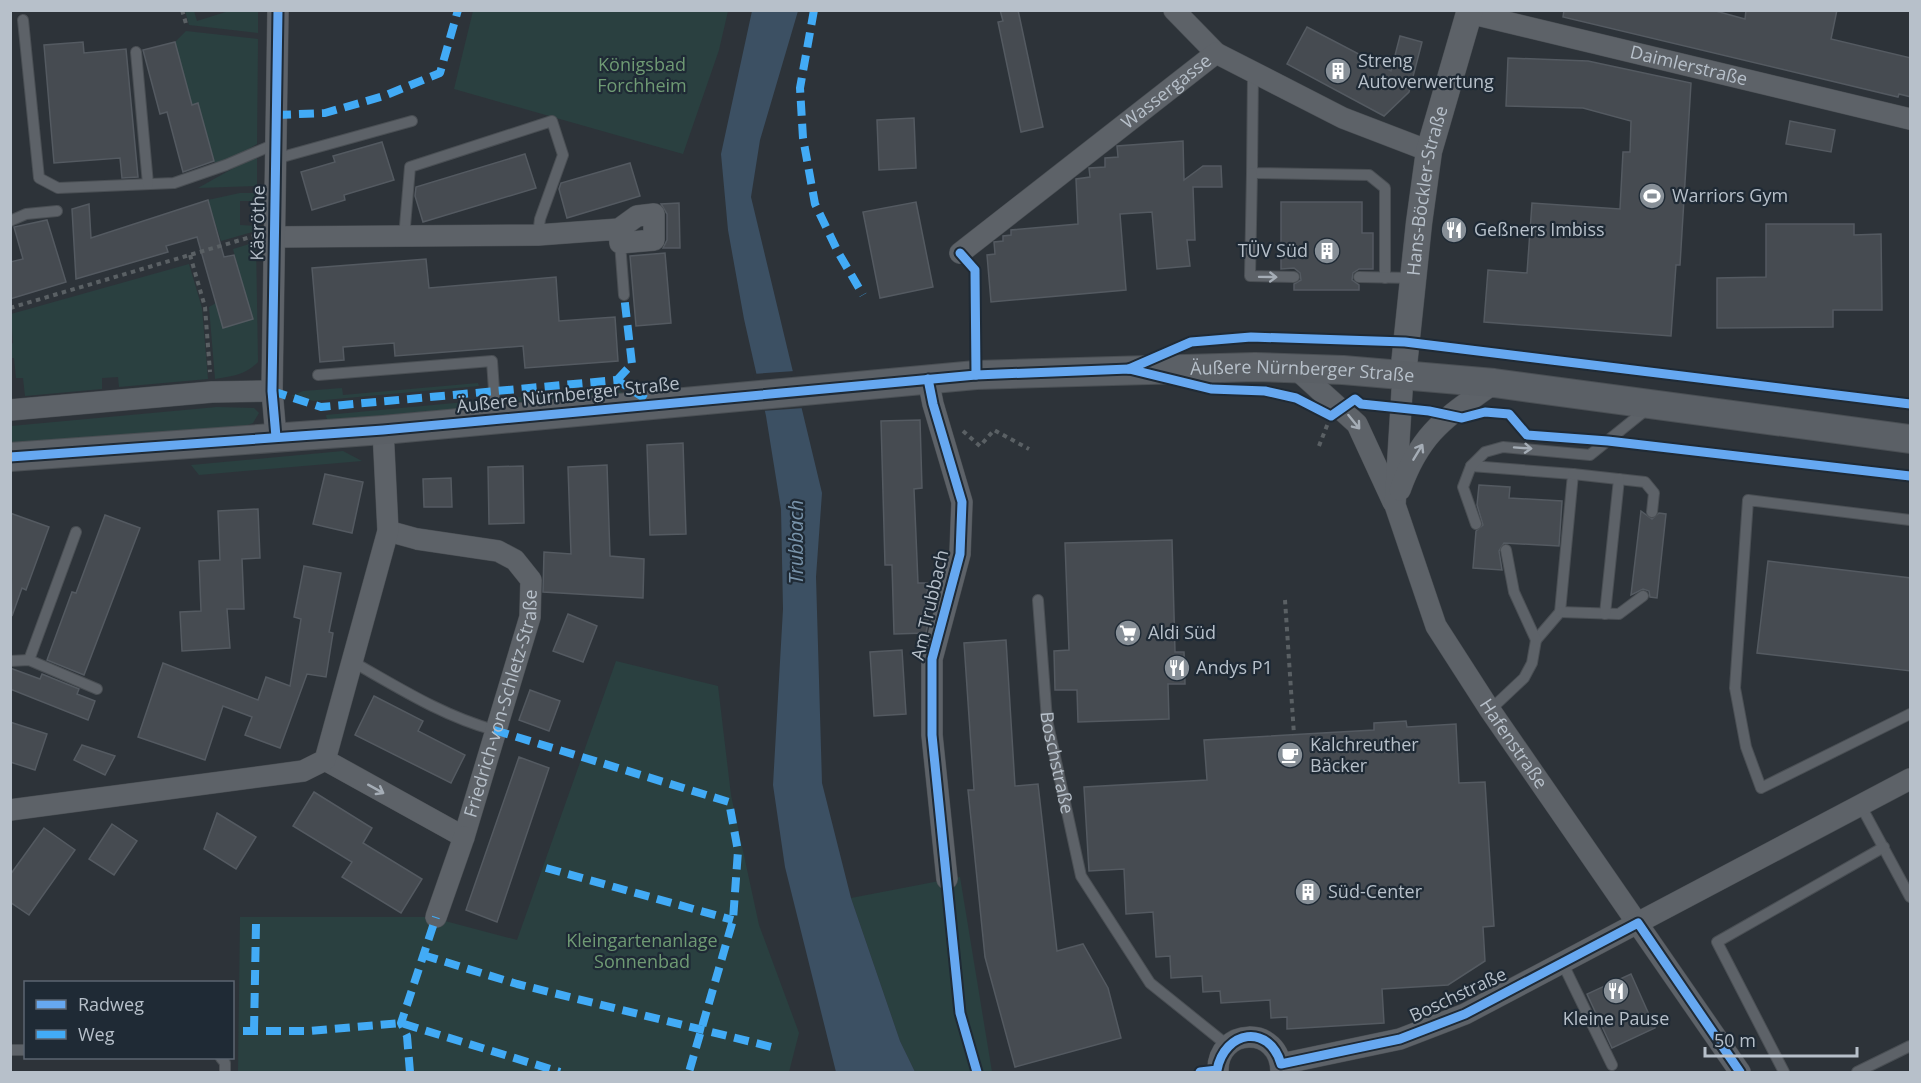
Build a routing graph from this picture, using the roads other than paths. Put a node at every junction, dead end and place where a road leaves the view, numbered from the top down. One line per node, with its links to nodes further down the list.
1 (278, 10): 10 (street, Käsröthe)
2 (1469, 12): 8 (street, Daimlerstraße); 11 (street, Hans-Böckler-Straße)
3 (1180, 14): 6 (street)
4 (24, 20): 13 (lane)
5 (136, 52): 13 (lane)
6 (1216, 53): 7 (street, Wassergasse); 20 (street, Wassergasse)
7 (1253, 74): 11 (street, Wassergasse); 12 (lane)
8 (1911, 119)
9 (412, 121): 10 (lane)
10 (275, 151): 13 (lane); 18 (street, Käsröthe)
11 (1429, 151): 24 (street, Hans-Böckler-Straße)
12 (1252, 173): 21 (lane, one-way to 21); 23 (lane)
13 (148, 184)
14 (57, 211): 15 (lane)
15 (10, 221)
16 (538, 235): 17 (street); 19 (street); 19 (lane)
17 (619, 236): 25 (lane)
18 (274, 237): 19 (street); 30 (street, Käsröthe)
19 (404, 238)
20 (960, 253)
21 (1294, 277)
22 (1359, 278): 23 (lane)
23 (1384, 278): 24 (lane)
24 (1413, 278): 28 (street, Hans-Böckler-Straße)
25 (624, 294)
26 (1295, 369): 28 (main road, Äußere Nürnberger Straße); 31 (main road, Äußere Nürnberger Straße); 42 (street, one-way to 42)
27 (318, 375): 34 (lane)
28 (1403, 375): 29 (main road, Äußere Nürnberger Straße); 42 (street, Hafenstraße)
29 (1494, 383): 32 (main road, Äußere Nürnberger Straße); 42 (street, one-way to 29)
30 (272, 391): 33 (street); 36 (street, Käsröthe)
31 (930, 392): 34 (main road, Äußere Nürnberger Straße); 67 (street, Am Trubbach)
32 (1652, 405): 37 (main road, Äußere Nürnberger Straße); 39 (lane, one-way to 32)
33 (10, 410)
34 (496, 419): 35 (main road, Äußere Nürnberger Straße)
35 (383, 430): 36 (main road, Äußere Nürnberger Straße); 46 (street)
36 (276, 436): 38 (main road, Äußere Nürnberger Straße)
37 (1911, 439)
38 (10, 458)
39 (1471, 466): 40 (lane); 45 (lane)
40 (1573, 474): 41 (lane); 51 (lane)
41 (1619, 479): 43 (lane); 52 (lane)
42 (1395, 505): 58 (street, Hafenstraße)
43 (1652, 513)
44 (1911, 520): 59 (lane)
45 (1476, 525)
46 (388, 531): 56 (street); 60 (street, Friedrich-von-Schletz-Straße)
47 (76, 532): 54 (lane)
48 (1506, 550): 53 (lane)
49 (1643, 596): 52 (lane)
50 (1038, 600): 72 (lane, Boschstraße)
51 (1560, 612): 52 (lane); 53 (lane)
52 (1605, 614)
53 (1536, 640): 58 (lane)
54 (29, 660): 55 (lane); 57 (lane)
55 (10, 661)
56 (352, 662): 60 (lane); 61 (street)
57 (97, 689)
58 (1490, 710): 70 (street, Hafenstraße)
59 (1911, 714)
60 (494, 730): 65 (street, Friedrich-von-Schletz-Straße)
61 (325, 760): 64 (street); 65 (street, Friedrich-von-Schletz-Straße, one-way to 65)
62 (1911, 779): 63 (street, Boschstraße)
63 (1861, 806): 66 (lane); 70 (street, Boschstraße)
64 (10, 810)
65 (464, 837): 69 (street, Friedrich-von-Schletz-Straße)
66 (1884, 847): 68 (lane); 78 (lane)
67 (947, 879)
68 (1911, 897)
69 (436, 917)
70 (1638, 923): 71 (street, Boschstraße); 77 (street, Hafenstraße)
71 (1562, 962): 74 (lane); 75 (street, Boschstraße)
72 (1227, 1045): 75 (street, Boschstraße); 76 (street)
73 (1911, 1046): 79 (lane)
74 (1612, 1065)
75 (1281, 1068)
76 (1218, 1072)
77 (1740, 1072)
78 (1784, 1072)
79 (1857, 1072)

